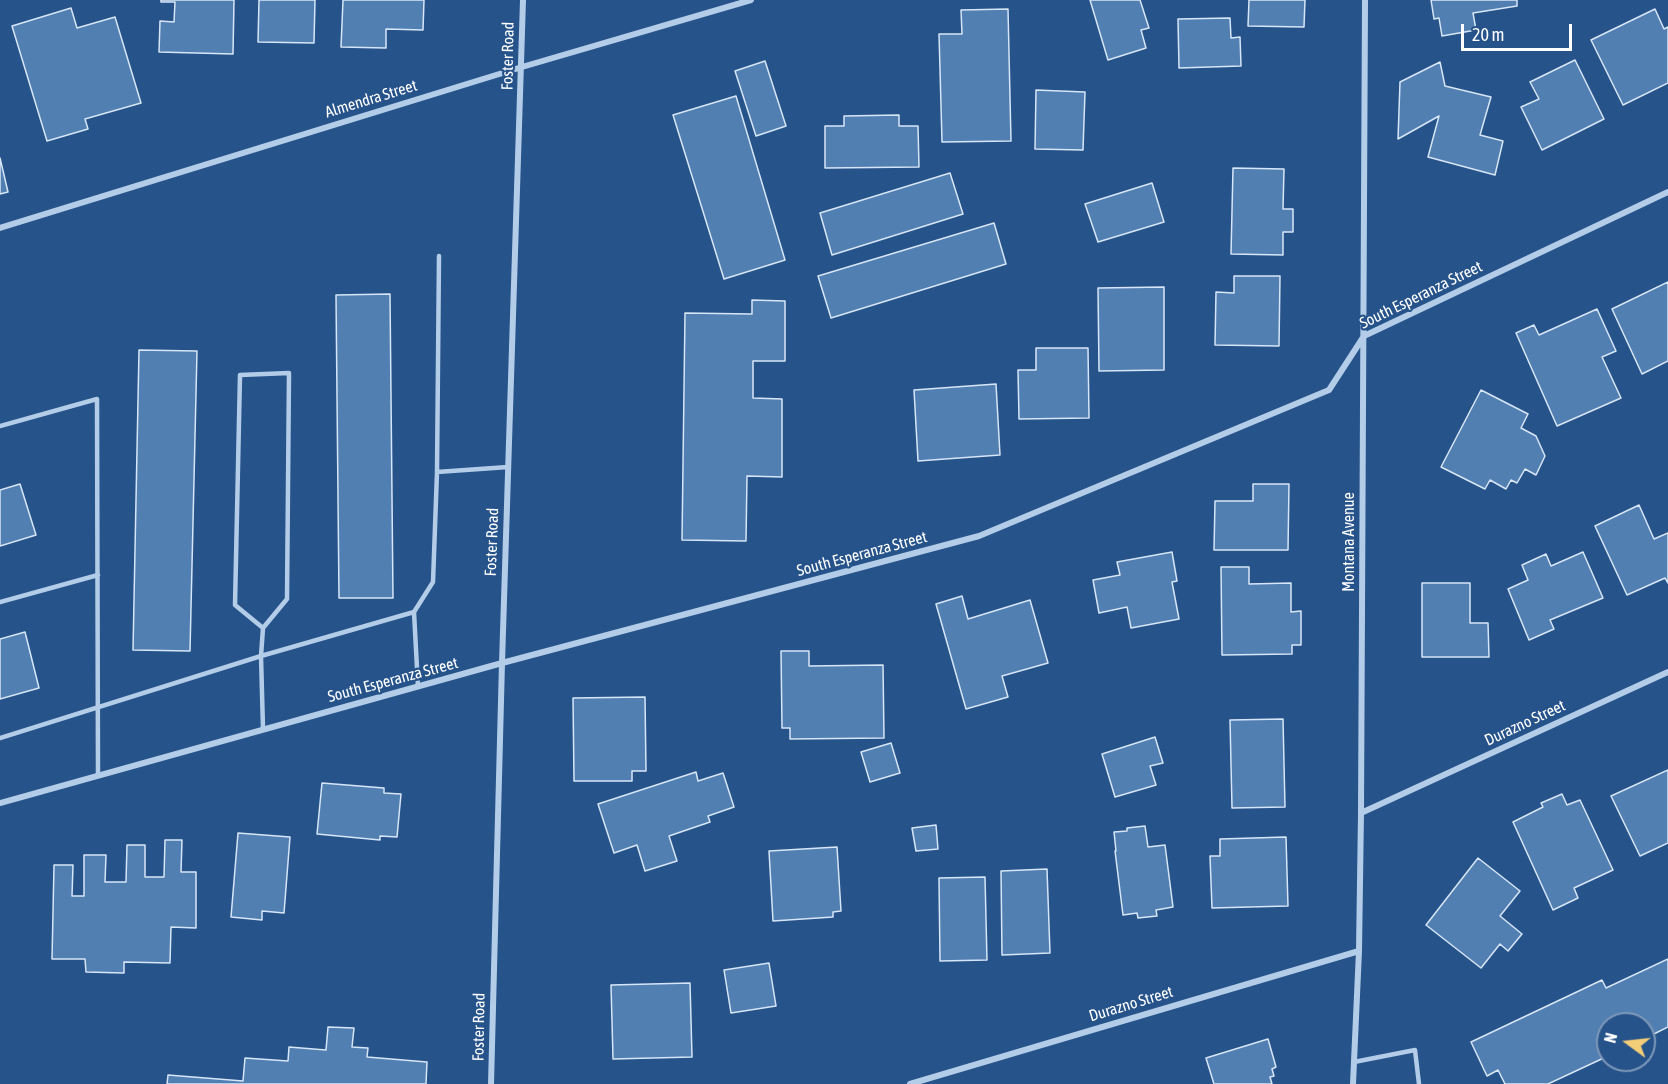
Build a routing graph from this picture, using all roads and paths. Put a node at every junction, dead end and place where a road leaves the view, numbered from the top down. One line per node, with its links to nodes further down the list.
1 (523, 0): 4 (street, Foster Road)
2 (751, 0): 4 (street, Almendra Street)
3 (1365, 0): 8 (street, Montana Avenue)
4 (522, 67): 6 (street, Almendra Street); 10 (street, Foster Road)
5 (1668, 192): 8 (street, South Esperanza Street)
6 (0, 228)
7 (439, 256): 11 (lane)
8 (1364, 336): 17 (street, South Esperanza Street); 25 (street, Montana Avenue)
9 (0, 426): 12 (lane)
10 (508, 467): 11 (lane); 17 (street, Foster Road)
11 (437, 472): 14 (lane)
12 (98, 575): 13 (lane); 20 (lane)
13 (0, 602)
14 (414, 612): 16 (lane); 19 (lane)
15 (262, 628): 15 (lane); 16 (lane)
16 (261, 656): 20 (lane); 21 (lane)
17 (502, 663): 19 (street, South Esperanza Street); 28 (street, Foster Road)
18 (1668, 672): 25 (street, Durazno Street)
19 (418, 687): 21 (street, South Esperanza Street)
20 (98, 708): 22 (lane); 23 (lane)
21 (263, 729): 23 (street, South Esperanza Street)
22 (0, 738)
23 (98, 775): 24 (street, South Esperanza Street)
24 (0, 803)
25 (1361, 813): 26 (street, Montana Avenue)
26 (1359, 951): 27 (street, Montana Avenue); 29 (street, Durazno Street)
27 (1354, 1062): 30 (street, Montana Avenue); 31 (lane)
28 (491, 1084)
29 (910, 1084)
30 (1353, 1084)
31 (1419, 1084)

